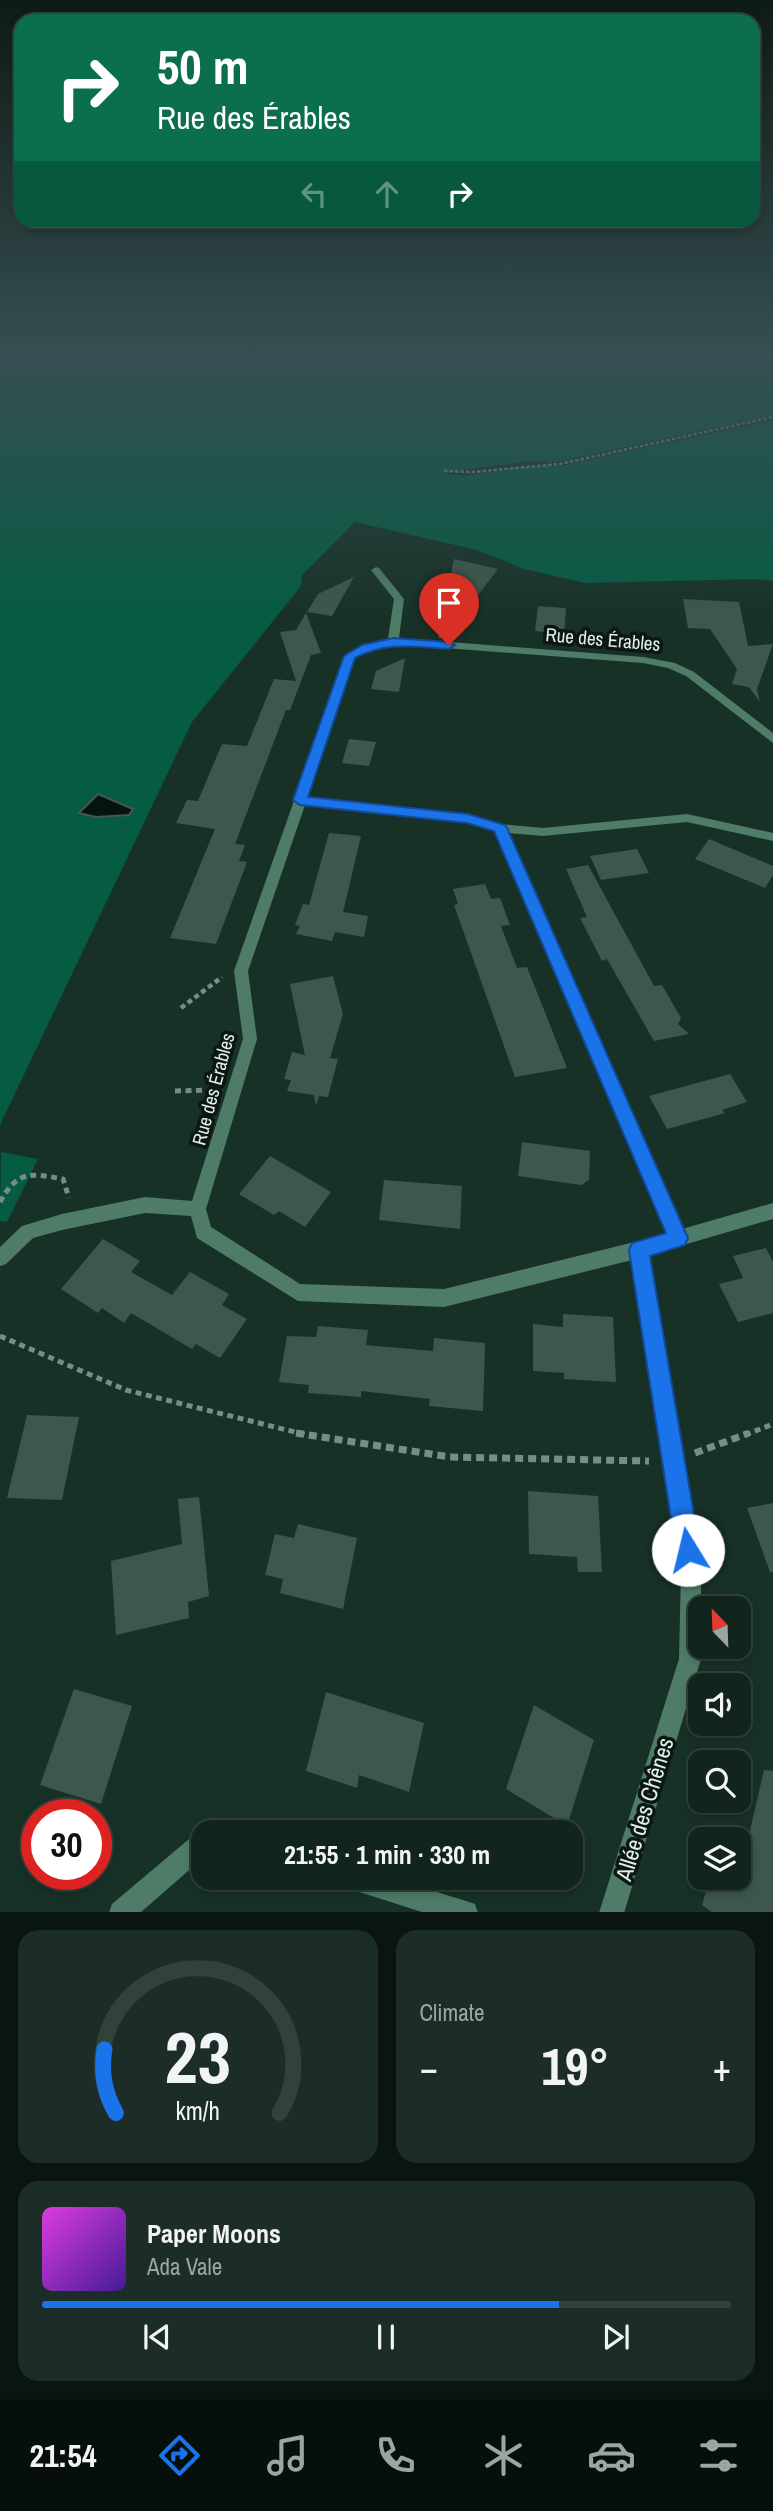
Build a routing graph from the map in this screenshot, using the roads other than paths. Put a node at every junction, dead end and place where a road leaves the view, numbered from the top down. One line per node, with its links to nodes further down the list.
1 (376, 570): 2 (street)
2 (393, 641): 3 (street, Rue des Érables); 4 (street, Rue des Érables)
3 (773, 739)
4 (300, 800): 5 (street); 7 (street, Rue des Érables)
5 (500, 828): 6 (street); 9 (street)
6 (773, 837)
7 (198, 1209): 10 (street); 11 (street)
8 (773, 1211): 9 (street)
9 (678, 1238): 10 (street)
10 (639, 1250): 16 (street, Allée des Chênes)
11 (0, 1258)
12 (191, 1852): 14 (street)
13 (392, 1890): 15 (street)
14 (122, 1912)
15 (463, 1912)
16 (611, 1912)

